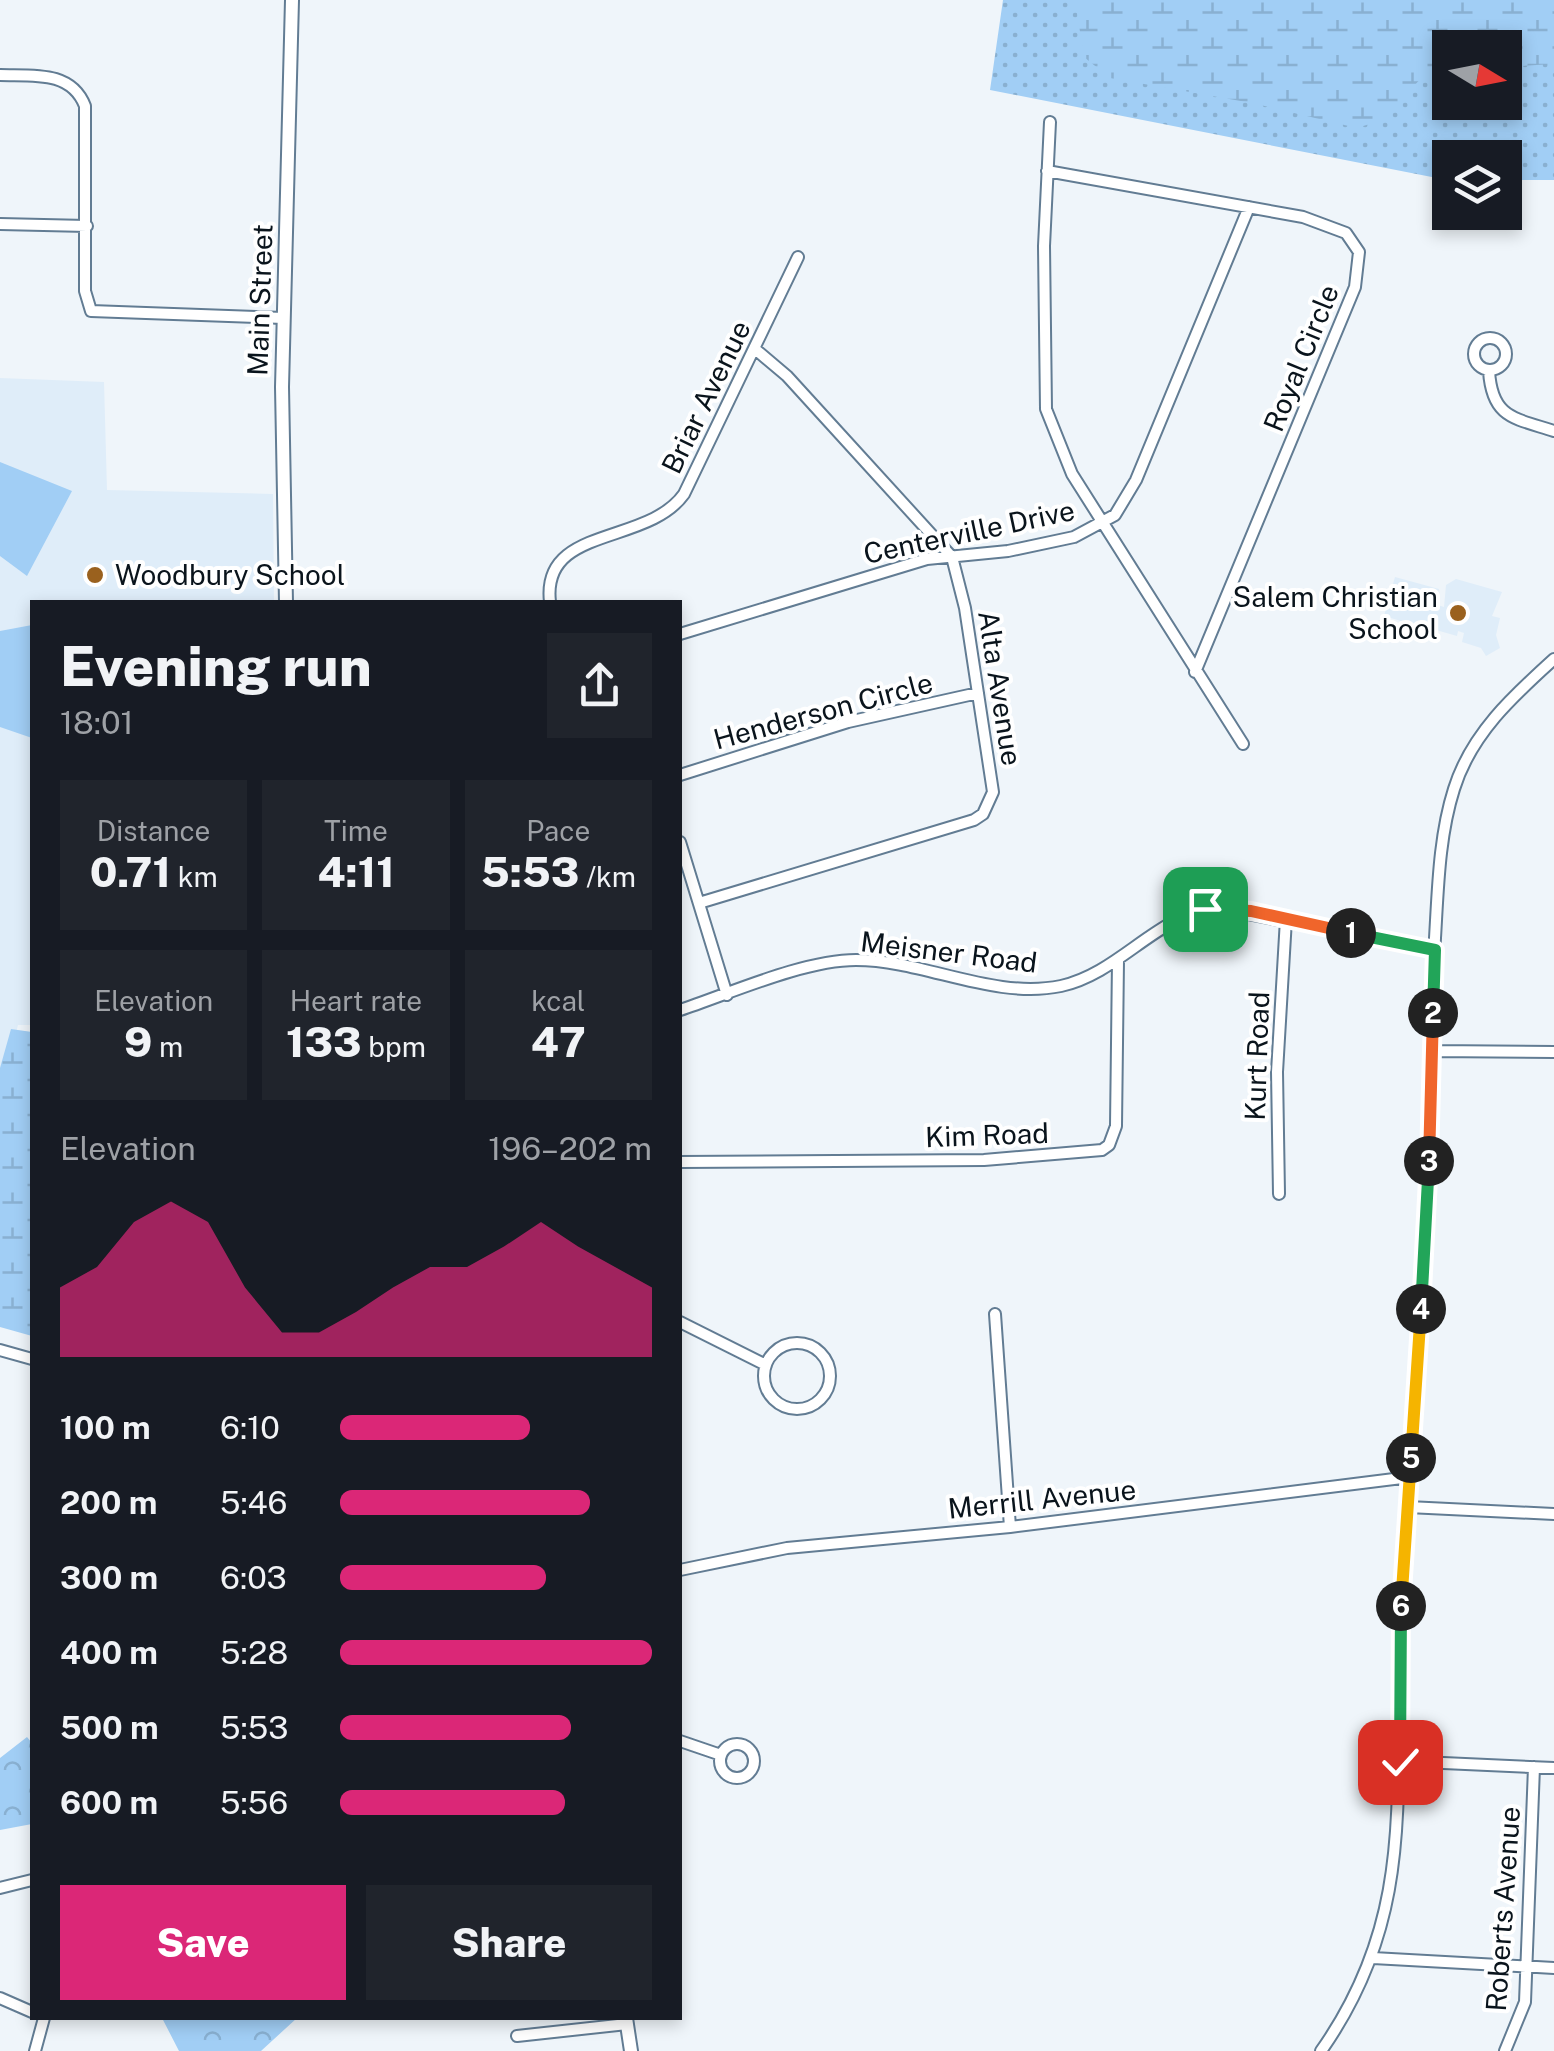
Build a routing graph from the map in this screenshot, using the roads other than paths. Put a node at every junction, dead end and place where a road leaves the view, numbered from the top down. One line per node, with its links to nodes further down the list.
1 (292, 0): 9 (main road, Main Street)
2 (0, 75): 7 (street)
3 (1050, 122): 4 (street)
4 (1047, 171): 5 (street, Royal Circle); 13 (street)
5 (1249, 207): 13 (street, Centerville Drive); 19 (street, Royal Circle)
6 (0, 224): 7 (street)
7 (86, 226): 9 (street)
8 (798, 257): 10 (street, Briar Avenue)
9 (284, 318): 15 (main road, Main Street)
10 (755, 349): 14 (street); 16 (street, Briar Avenue)
11 (1489, 371): 12 (street)
12 (1554, 431)
13 (1103, 524): 14 (street, Centerville Drive); 19 (street)
14 (952, 557): 17 (street, Centerville Drive); 20 (street, Alta Avenue)
15 (286, 600)
16 (550, 600)
17 (682, 633)
18 (1554, 659): 26 (street)
19 (1195, 672): 21 (street)
20 (978, 693): 22 (street, Henderson Circle); 24 (street, Alta Avenue)
21 (1243, 744)
22 (682, 773)
23 (682, 848): 24 (street)
24 (699, 903): 28 (street)
25 (1286, 919): 26 (street, Meisner Road); 27 (street, Meisner Road); 33 (street, Kurt Road)
26 (1435, 950): 30 (street)
27 (1118, 961): 28 (street, Meisner Road); 32 (street, Kim Road)
28 (727, 995): 29 (street, Meisner Road)
29 (682, 1009)
30 (1431, 1050): 31 (street); 39 (street)
31 (1554, 1052)
32 (682, 1162)
33 (1279, 1194)
34 (995, 1314): 42 (street)
35 (682, 1323): 38 (street)
36 (0, 1350): 37 (street)
37 (30, 1358)
38 (766, 1365): 38 (street)
39 (1410, 1477): 40 (street); 42 (street, Merrill Avenue)
40 (1408, 1507): 41 (street); 46 (street)
41 (1554, 1514)
42 (1010, 1528): 43 (street, Merrill Avenue)
43 (682, 1570)
44 (682, 1742): 45 (street)
45 (721, 1755)
46 (1400, 1762): 47 (street); 51 (street)
47 (1534, 1767): 48 (street); 52 (street, Roberts Avenue)
48 (1554, 1768)
49 (30, 1880): 50 (street)
50 (0, 1888)
51 (1373, 1958): 52 (street); 61 (street)
52 (1527, 1967): 53 (street); 62 (street, Roberts Avenue)
53 (1554, 1968)
54 (0, 1998): 55 (street)
55 (30, 2011)
56 (43, 2020): 59 (street)
57 (626, 2021): 58 (street); 60 (main road)
58 (517, 2036)
59 (35, 2051)
60 (631, 2051)
61 (1321, 2051)
62 (1505, 2051)

